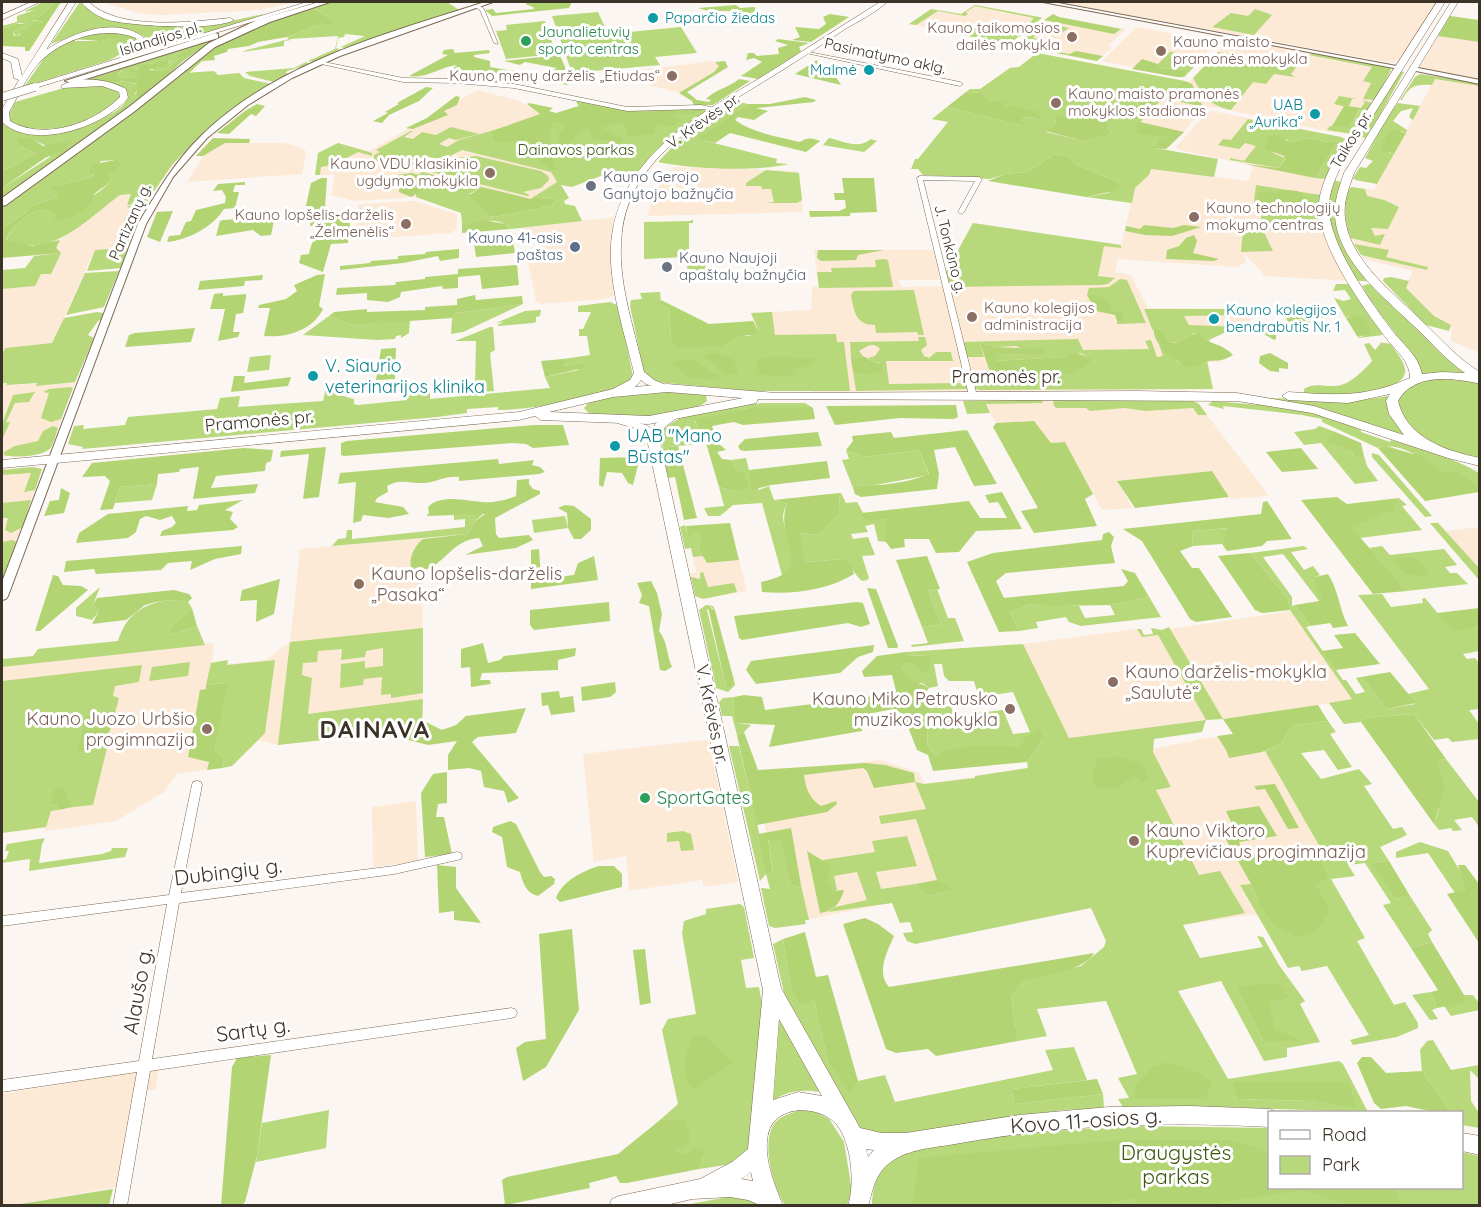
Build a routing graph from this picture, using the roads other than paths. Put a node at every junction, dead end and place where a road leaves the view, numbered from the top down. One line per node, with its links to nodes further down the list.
1 (36, 2): 18 (main road)
2 (66, 2): 31 (main road)
3 (72, 2): 19 (main road)
4 (79, 2): 19 (main road)
5 (85, 2): 16 (main road)
6 (304, 2): 16 (main road)
7 (313, 2): 20 (main road, Islandijos pl.)
8 (326, 2): 16 (highway, Islandijos pl.)
9 (490, 2): 14 (street, Partizanų g.)
10 (884, 2): 24 (main road, V. Krėvės pr.)
11 (1046, 2): 28 (street)
12 (1442, 2): 15 (main road, Taikos pr.)
13 (1455, 2): 17 (main road, Taikos pr.)
14 (477, 6): 23 (street); 26 (street, Partizanų g.)
15 (1433, 15): 17 (main road); 21 (main road, Taikos pr.)
16 (269, 16): 20 (main road); 32 (highway, Islandijos pl.); 43 (highway)
17 (1445, 17): 22 (main road, Taikos pr.)
18 (2, 18)
19 (60, 22): 27 (main road)
20 (216, 32): 30 (main road, Islandijos pl.)
21 (1421, 33): 22 (main road); 28 (main road, Taikos pr.)
22 (1433, 36): 29 (main road, Taikos pr.)
23 (496, 43)
24 (806, 52): 34 (street, Pasimatymo aklg.); 38 (main road, V. Krėvės pr.)
25 (2, 55): 31 (main road)
26 (320, 62): 38 (street); 67 (street, Partizanų g.)
27 (34, 63): 30 (main road); 37 (main road)
28 (1399, 67): 29 (main road); 39 (main road, Taikos pr.)
29 (1413, 69): 33 (street); 40 (main road, Taikos pr.)
30 (81, 73): 35 (main road, Islandijos pl.)
31 (18, 78): 37 (main road)
32 (70, 81): 35 (main road, Islandijos pl.)
33 (1479, 82)
34 (960, 84)
35 (34, 90): 36 (main road, Islandijos pl., bridge); 37 (main road, Islandijos pl.); 37 (main road)
36 (2, 97)
37 (2, 108)
38 (717, 109): 48 (main road, V. Krėvės pr.)
39 (1355, 138): 40 (main road); 41 (main road, Taikos pr.)
40 (1368, 143): 42 (main road, Taikos pr.)
41 (1331, 176): 42 (main road); 45 (main road, Taikos pr.)
42 (1345, 181): 46 (main road, Taikos pr.)
43 (2, 203)
44 (961, 212): 56 (street, J. Tonkūno g.)
45 (1356, 283): 46 (main road); 47 (main road, Taikos pr.)
46 (1380, 286): 49 (main road, Taikos pr.)
47 (1393, 339): 50 (main road, Taikos pr.); 54 (main road)
48 (639, 373): 52 (main road); 55 (main road)
49 (1477, 376): 50 (main road, Pramonės pr.)
50 (1416, 380): 51 (main road, Pramonės pr.)
51 (1401, 387): 54 (main road, Pramonės pr.); 66 (main road)
52 (667, 388): 53 (main road, Pramonės pr.); 55 (main road, Pramonės pr.)
53 (702, 389): 57 (main road, Pramonės pr.); 60 (main road)
54 (1384, 392): 58 (main road, Pramonės pr.)
55 (614, 393): 59 (main road, Pramonės pr.)
56 (973, 396): 57 (main road, Pramonės pr.); 58 (main road, Pramonės pr.)
57 (776, 397): 60 (main road, Pramonės pr.)
58 (1237, 397): 66 (main road, Pramonės pr.)
59 (587, 399): 61 (main road, Pramonės pr.); 63 (main road)
60 (706, 408): 62 (main road, Pramonės pr.)
61 (519, 416): 63 (main road, Pramonės pr.); 67 (main road, Pramonės pr.)
62 (673, 416): 64 (main road, Pramonės pr.); 65 (main road)
63 (587, 418): 64 (main road, Pramonės pr.)
64 (621, 421): 65 (main road)
65 (653, 438): 76 (main road, V. Krėvės pr.)
66 (1452, 455): 68 (main road); 70 (main road)
67 (54, 458): 69 (main road, Pramonės pr.); 71 (street, Partizanų g.)
68 (1479, 462)
69 (2, 464)
70 (1479, 470)
71 (2, 596)
72 (197, 784): 74 (street, Alaušo g.)
73 (458, 856): 74 (street, Dubingių g.)
74 (174, 898): 75 (street, Dubingių g.); 78 (street, Alaušo g.)
75 (2, 921)
76 (772, 990): 80 (main road, V. Krėvės pr.); 82 (main road, V. Krėvės pr.)
77 (511, 1013): 78 (street, Sartų g.)
78 (144, 1066): 79 (street, Sartų g.); 92 (street, Alaušo g.)
79 (2, 1086)
80 (843, 1118): 82 (main road); 83 (main road, V. Krėvės pr.)
81 (1268, 1118): 85 (main road, Kovo 11-osios g.)
82 (761, 1125): 87 (main road, V. Krėvės pr.)
83 (854, 1136): 85 (main road, Kovo 11-osios g.); 88 (main road, V. Krėvės pr.)
84 (1463, 1143): 86 (main road)
85 (904, 1144): 88 (main road, Kovo 11-osios g.)
86 (1479, 1146)
87 (758, 1153): 89 (main road); 90 (main road, V. Krėvės pr.)
88 (863, 1179): 91 (main road)
89 (701, 1188): 90 (main road); 93 (main road)
90 (769, 1200)
91 (860, 1205)
92 (120, 1206)
93 (618, 1206)

